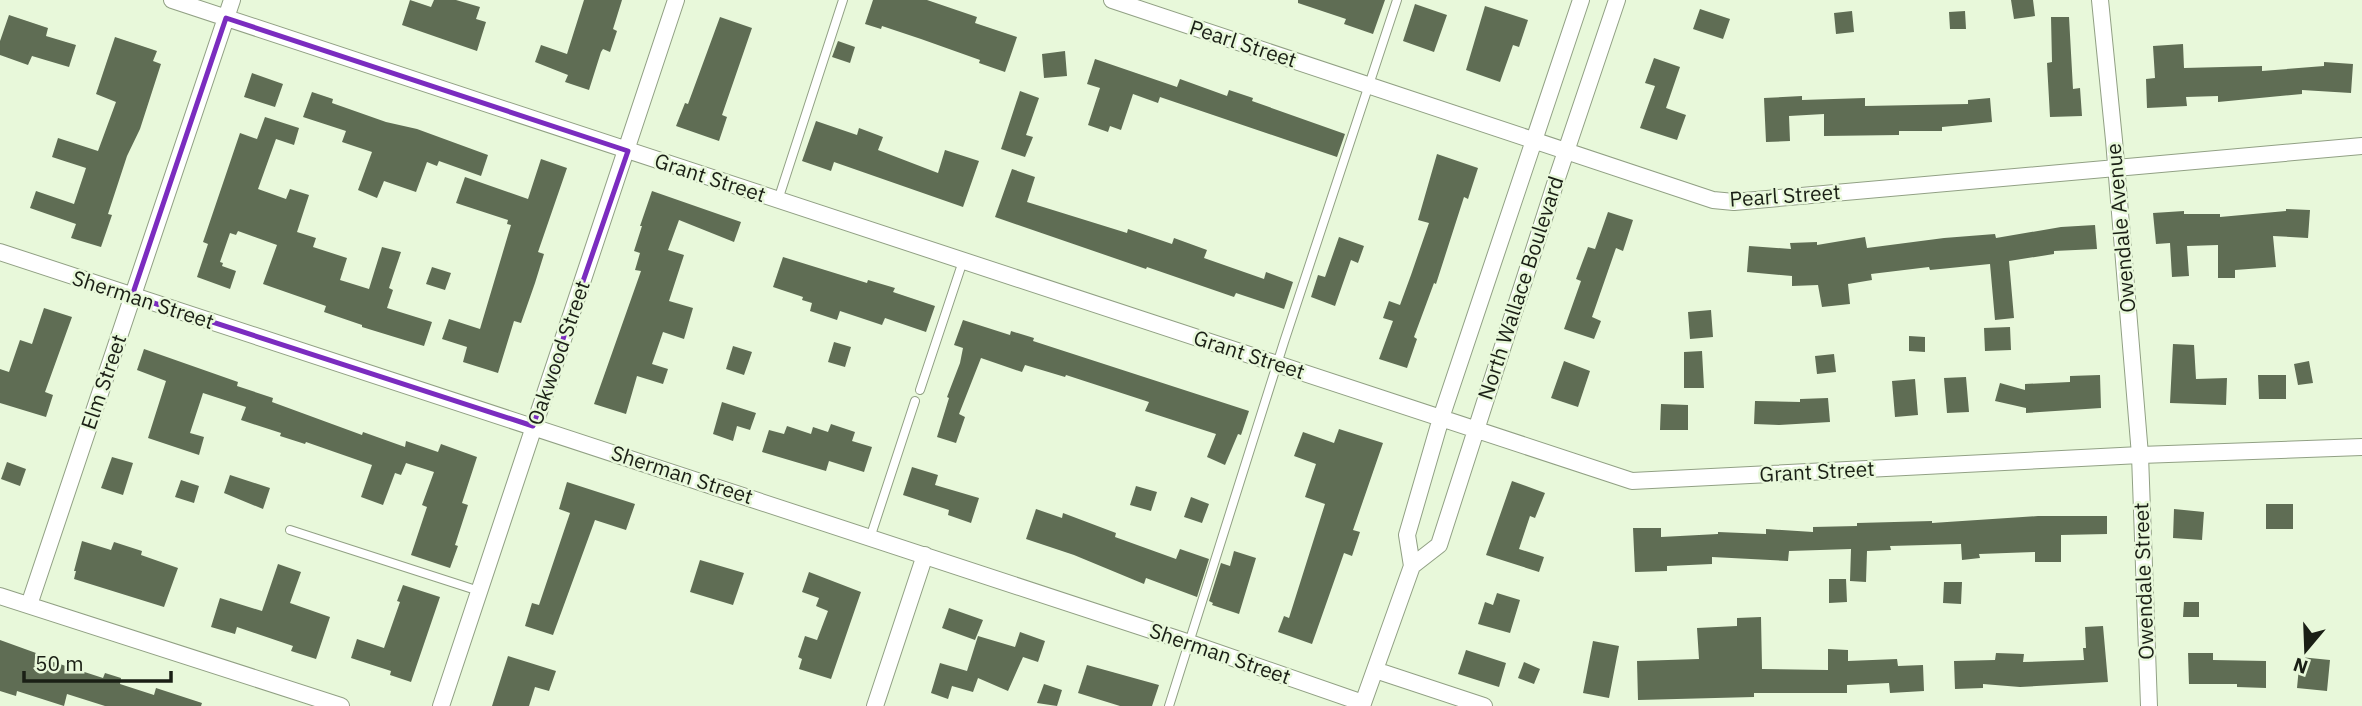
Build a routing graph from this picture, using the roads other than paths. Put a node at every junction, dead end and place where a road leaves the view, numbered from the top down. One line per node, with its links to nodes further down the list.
1 (172, 0): 10 (street, Grant Street)
2 (232, 0): 10 (street, Elm Street)
3 (676, 0): 14 (street, Oakwood Street)
4 (843, 0): 17 (lane)
5 (1112, 0): 11 (street, Pearl Street)
6 (1397, 0): 11 (lane)
7 (1581, 0): 12 (street, North Wallace Boulevard)
8 (1617, 0): 15 (street, North Wallace Boulevard)
9 (2100, 0): 16 (street, Owendale Avenue)
10 (226, 19): 14 (street, Grant Street); 20 (street, Elm Street)
11 (1368, 86): 12 (street, Pearl Street); 21 (lane)
12 (1534, 142): 15 (street, Pearl Street); 24 (street, North Wallace Boulevard)
13 (2362, 146): 16 (street, Pearl Street)
14 (628, 151): 17 (street, Grant Street); 25 (street, Oakwood Street)
15 (1567, 152): 16 (street, Pearl Street); 26 (street, North Wallace Boulevard)
16 (2116, 166): 28 (street, Owendale Avenue)
17 (778, 200): 19 (street, Grant Street)
18 (0, 253): 20 (street, Sherman Street)
19 (963, 261): 21 (street, Grant Street); 22 (lane)
20 (132, 296): 25 (street, Sherman Street); 35 (street, Elm Street)
21 (1277, 364): 24 (street, Grant Street); 36 (lane)
22 (919, 390)
23 (915, 401): 30 (lane)
24 (1441, 418): 26 (street, Grant Street); 32 (street, North Wallace Boulevard)
25 (533, 426): 30 (street, Sherman Street); 33 (street, Oakwood Street)
26 (1475, 429): 28 (street, Grant Street); 32 (street, North Wallace Boulevard)
27 (2362, 447): 28 (street, Grant Street)
28 (2140, 456): 44 (street, Owendale Street)
29 (290, 530): 33 (lane)
30 (870, 538): 31 (street, Sherman Street)
31 (925, 555): 36 (street, Sherman Street); 41 (street)
32 (1412, 566): 37 (street, North Wallace Boulevard)
33 (479, 591): 40 (street, Oakwood Street)
34 (0, 596): 35 (street)
35 (29, 605): 39 (street)
36 (1189, 643): 38 (street, Sherman Street); 42 (lane)
37 (1375, 670): 38 (street, North Wallace Boulevard); 43 (street)
38 (1362, 704)
39 (341, 706)
40 (441, 706)
41 (875, 706)
42 (1169, 706)
43 (1484, 706)
44 (2149, 706)

